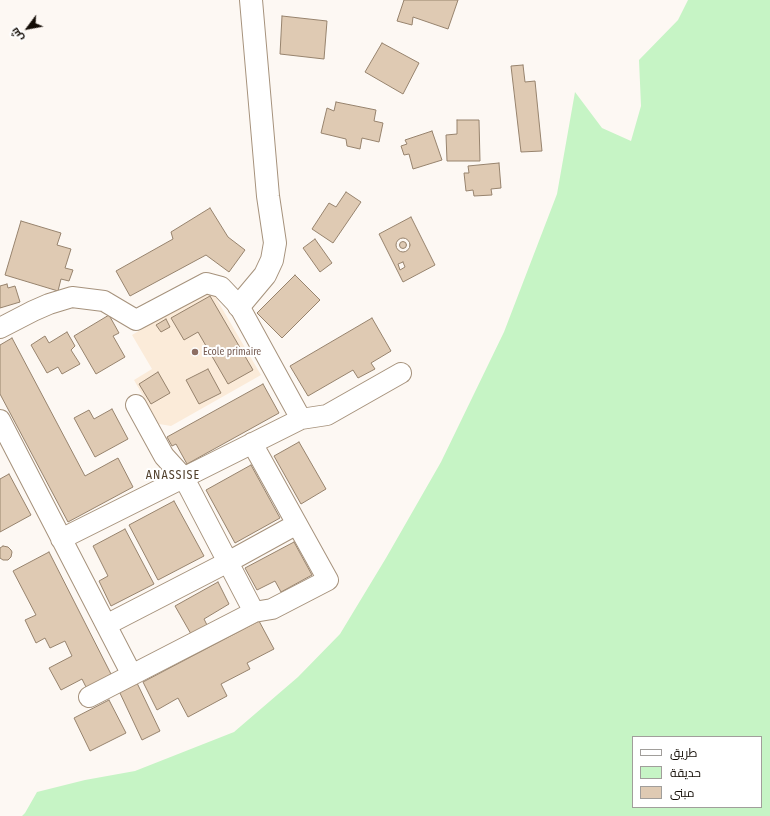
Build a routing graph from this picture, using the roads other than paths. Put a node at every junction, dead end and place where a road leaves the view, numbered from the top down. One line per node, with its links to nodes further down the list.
1 (251, 0): 2 (street)
2 (239, 306): 3 (street); 6 (street)
3 (0, 328)
4 (401, 373): 6 (street)
5 (136, 405): 9 (street)
6 (301, 419): 8 (street)
7 (0, 420): 11 (street)
8 (252, 443): 9 (street); 10 (street)
9 (184, 478): 11 (street); 12 (street)
10 (297, 524): 12 (street); 13 (street)
11 (61, 539): 14 (street)
12 (228, 562): 13 (street); 14 (street)
13 (254, 612): 15 (street)
14 (106, 625): 15 (street)
15 (132, 675): 16 (street)
16 (89, 696)

